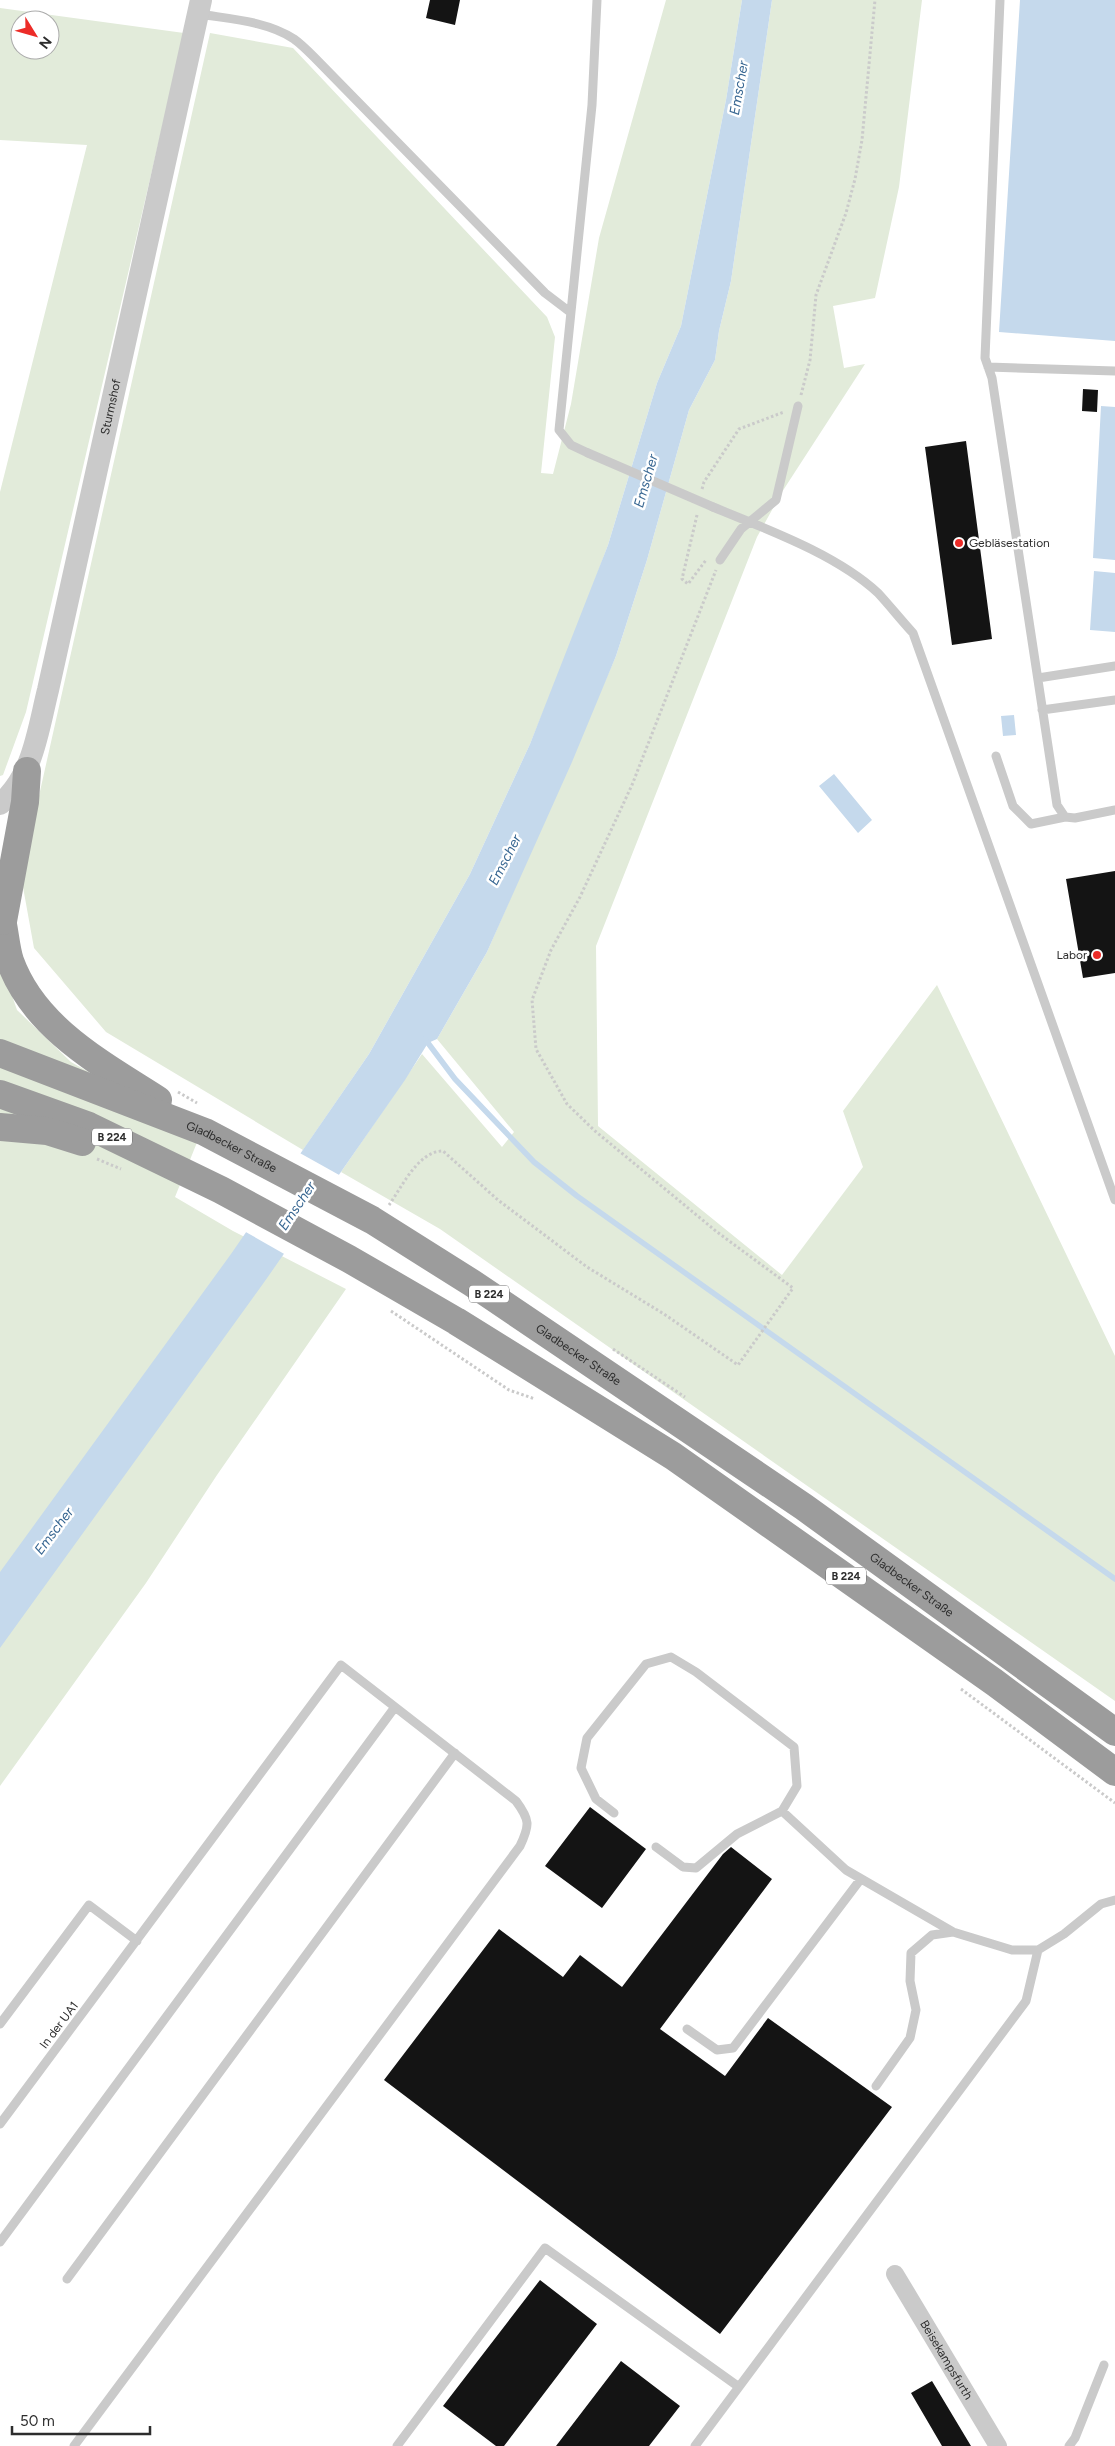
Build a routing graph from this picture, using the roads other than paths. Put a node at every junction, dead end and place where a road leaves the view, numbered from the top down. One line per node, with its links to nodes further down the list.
1 (597, 0): 4 (lane)
2 (1000, 0): 5 (lane)
3 (199, 7): 4 (lane); 15 (street, Sturmshof)
4 (570, 312): 8 (lane, bridge)
5 (988, 367): 6 (lane); 11 (lane)
6 (1115, 371)
7 (798, 406): 8 (lane)
8 (749, 522): 9 (lane); 25 (lane)
9 (720, 560)
10 (1115, 666): 11 (lane)
11 (1038, 678): 13 (lane)
12 (1115, 700): 13 (lane)
13 (1042, 710): 18 (lane)
14 (996, 756): 18 (lane)
15 (27, 772): 16 (street, Sturmshof); 19 (highway)
16 (0, 804)
17 (1115, 810): 18 (lane)
18 (1065, 817)
19 (1, 917): 22 (highway)
20 (0, 1053): 22 (highway, Gladbecker Straße / B 224)
21 (0, 1094): 24 (highway, B 224)
22 (205, 1119): 27 (highway, Gladbecker Straße / B 224)
23 (0, 1127): 24 (highway)
24 (227, 1193): 29 (highway, B 224)
25 (1115, 1200)
26 (395, 1707): 28 (lane); 36 (lane, In der UA1); 42 (lane)
27 (1115, 1732)
28 (455, 1753): 44 (lane); 47 (lane)
29 (1115, 1772)
30 (782, 1811): 31 (lane); 32 (lane); 33 (lane)
31 (614, 1813)
32 (656, 1847)
33 (860, 1880): 35 (lane); 39 (lane)
34 (1115, 1900): 37 (lane)
35 (953, 1932): 37 (lane); 40 (lane)
36 (137, 1941): 38 (lane); 41 (lane, In der UA1)
37 (1038, 1950): 46 (lane)
38 (0, 2024)
39 (687, 2029)
40 (876, 2086)
41 (0, 2124)
42 (0, 2242)
43 (895, 2274): 50 (street, Beisekampsfurth)
44 (67, 2279)
45 (1104, 2365): 51 (lane)
46 (739, 2387): 48 (lane); 49 (lane)
47 (74, 2446)
48 (397, 2446)
49 (695, 2446)
50 (998, 2446)
51 (1069, 2446)

